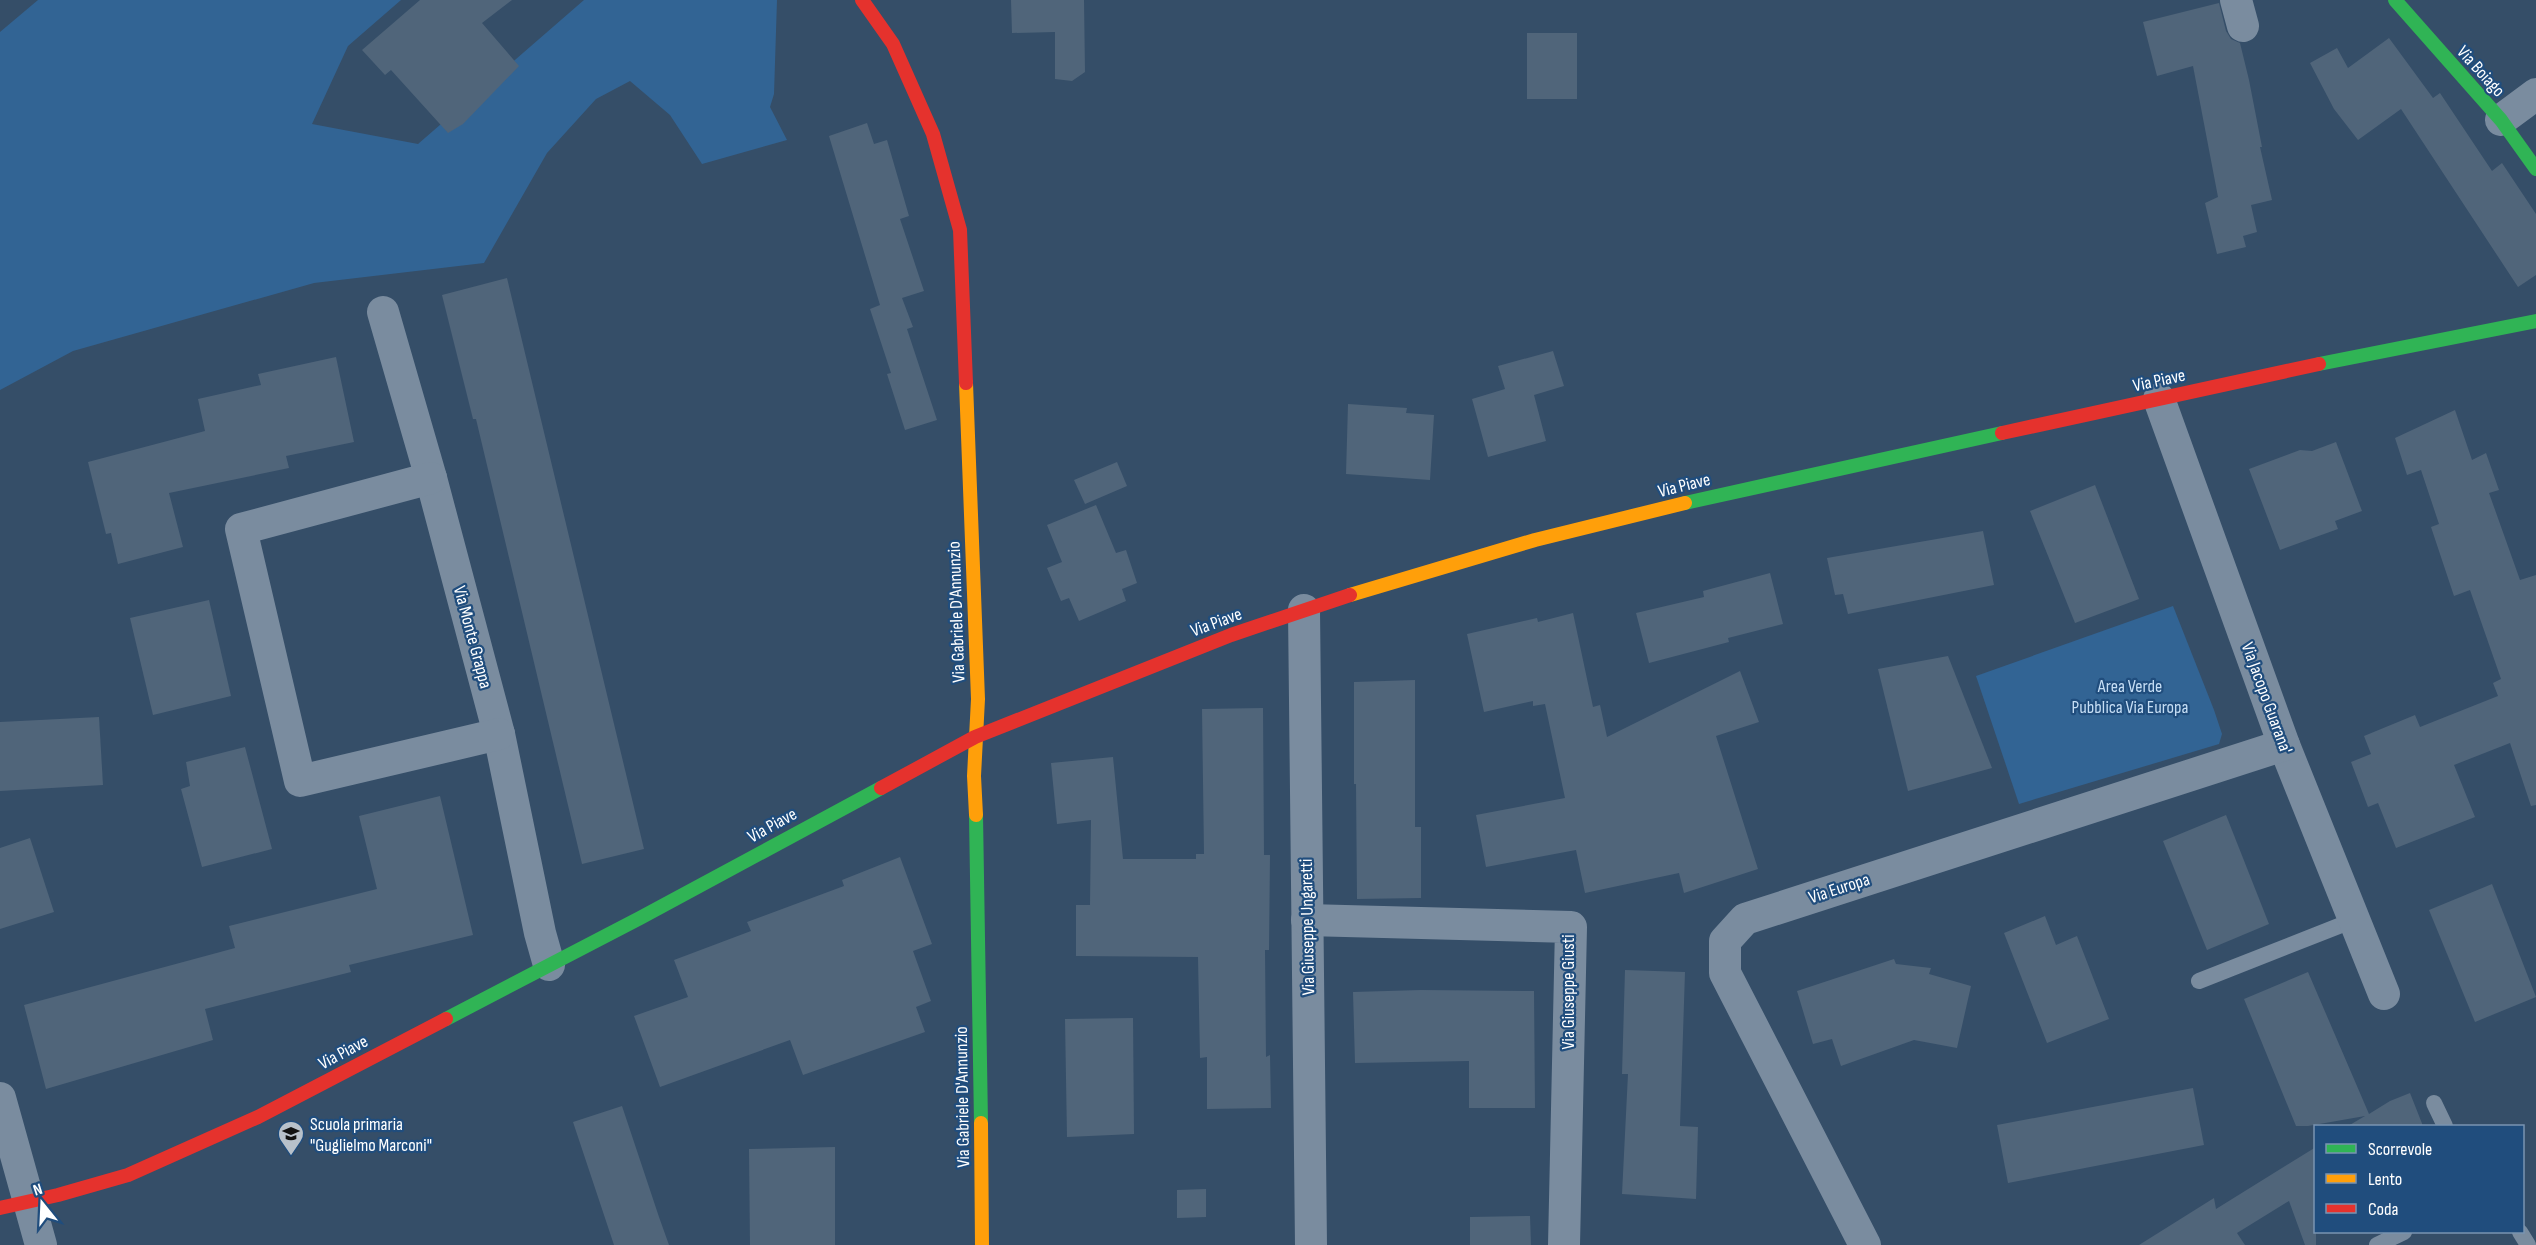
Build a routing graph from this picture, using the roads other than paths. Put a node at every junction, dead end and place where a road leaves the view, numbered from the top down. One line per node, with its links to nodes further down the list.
1 (862, 0): 12 (main road, Via Gabriele D'Annunzio)
2 (2395, 0): 4 (main road, Via Boiago)
3 (2536, 94): 4 (street)
4 (2501, 120): 5 (main road, Via Boiago)
5 (2536, 169)
6 (382, 312): 9 (street, Via Monte Grappa)
7 (2536, 321): 8 (main road, Via Piave)
8 (2159, 399): 10 (main road, Via Piave); 13 (street, Via Jacopo Guarana')
9 (431, 478): 11 (street, Via Monte Grappa); 11 (street)
10 (1304, 610): 12 (main road, Via Piave); 14 (street, Via Giuseppe Ungaretti)
11 (498, 734): 16 (street, Via Monte Grappa)
12 (975, 737): 16 (main road, Via Piave); 25 (main road, Via Gabriele D'Annunzio)
13 (2283, 745): 15 (street, Via Jacopo Guarana'); 28 (street, Via Europa)
14 (1307, 920): 26 (street, Via Giuseppe Ungaretti); 27 (street, Via Giuseppe Giusti)
15 (2354, 920): 17 (lane); 18 (street, Via Jacopo Guarana')
16 (549, 964): 22 (main road, Via Piave)
17 (2199, 981)
18 (2384, 994)
19 (0, 1098): 22 (street)
20 (2434, 1103): 21 (lane)
21 (2445, 1125)
22 (15, 1205): 24 (street)
23 (2402, 1233): 29 (lane)
24 (41, 1245)
25 (982, 1245)
26 (1311, 1245)
27 (1564, 1245)
28 (1865, 1245)
29 (2377, 1245)

